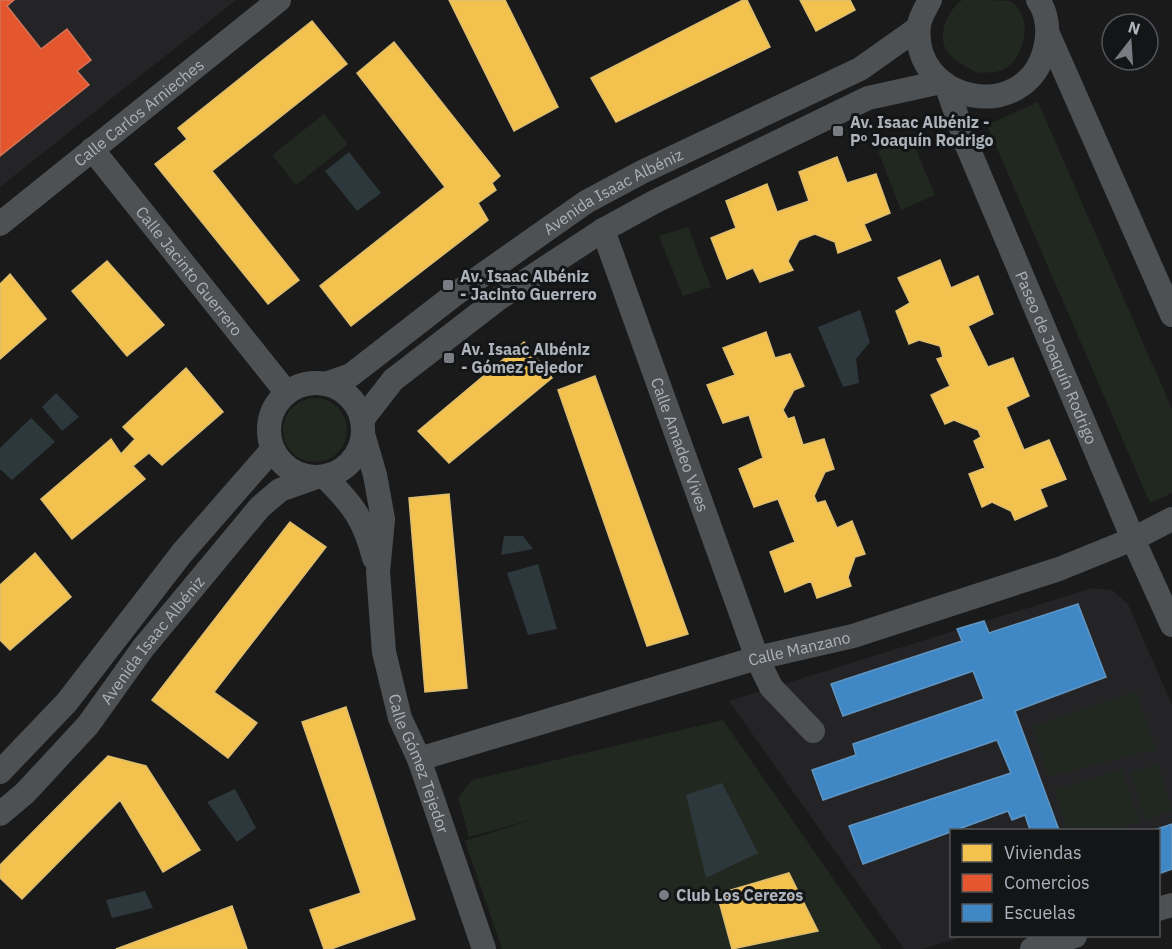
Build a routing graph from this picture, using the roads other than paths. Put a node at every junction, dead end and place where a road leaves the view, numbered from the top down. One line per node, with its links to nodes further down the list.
1 (279, 0): 8 (street, Calle Carlos Arnieches)
2 (907, 0): 5 (street)
3 (930, 0): 5 (street)
4 (1046, 2): 6 (street)
5 (919, 25): 7 (street, Paseo de Joaquín Rodrigo); 12 (street, Avenida Isaac Albéniz)
6 (1049, 36): 7 (street); 11 (street)
7 (944, 85): 10 (street, Avenida Isaac Albéniz); 18 (street, Paseo de Joaquín Rodrigo)
8 (92, 149): 9 (street, Calle Carlos Arnieches); 13 (street, Calle Jacinto Guerrero)
9 (0, 224)
10 (603, 230): 14 (street, Avenida Isaac Albéniz); 21 (street, Calle Amadeo Vives)
11 (1172, 315)
12 (325, 384): 13 (street); 14 (street)
13 (287, 393): 15 (street)
14 (363, 427): 16 (street); 19 (street, Calle Gómez Tejedor)
15 (272, 450): 16 (street); 24 (street, Avenida Isaac Albéniz)
16 (319, 477): 19 (street, Calle Gómez Tejedor); 25 (street, Avenida Isaac Albéniz)
17 (1172, 519): 18 (street, Calle Manzano)
18 (1133, 539): 20 (street, Paseo de Joaquín Rodrigo); 21 (street, Calle Manzano)
19 (378, 572): 23 (street, Calle Gómez Tejedor)
20 (1172, 625)
21 (757, 658): 22 (street, Calle Amadeo Vives); 23 (street, Calle Manzano)
22 (813, 731)
23 (419, 759): 27 (street, Calle Gómez Tejedor)
24 (0, 772)
25 (0, 814)
26 (1072, 937): 28 (street)
27 (484, 949)
28 (1033, 949)

